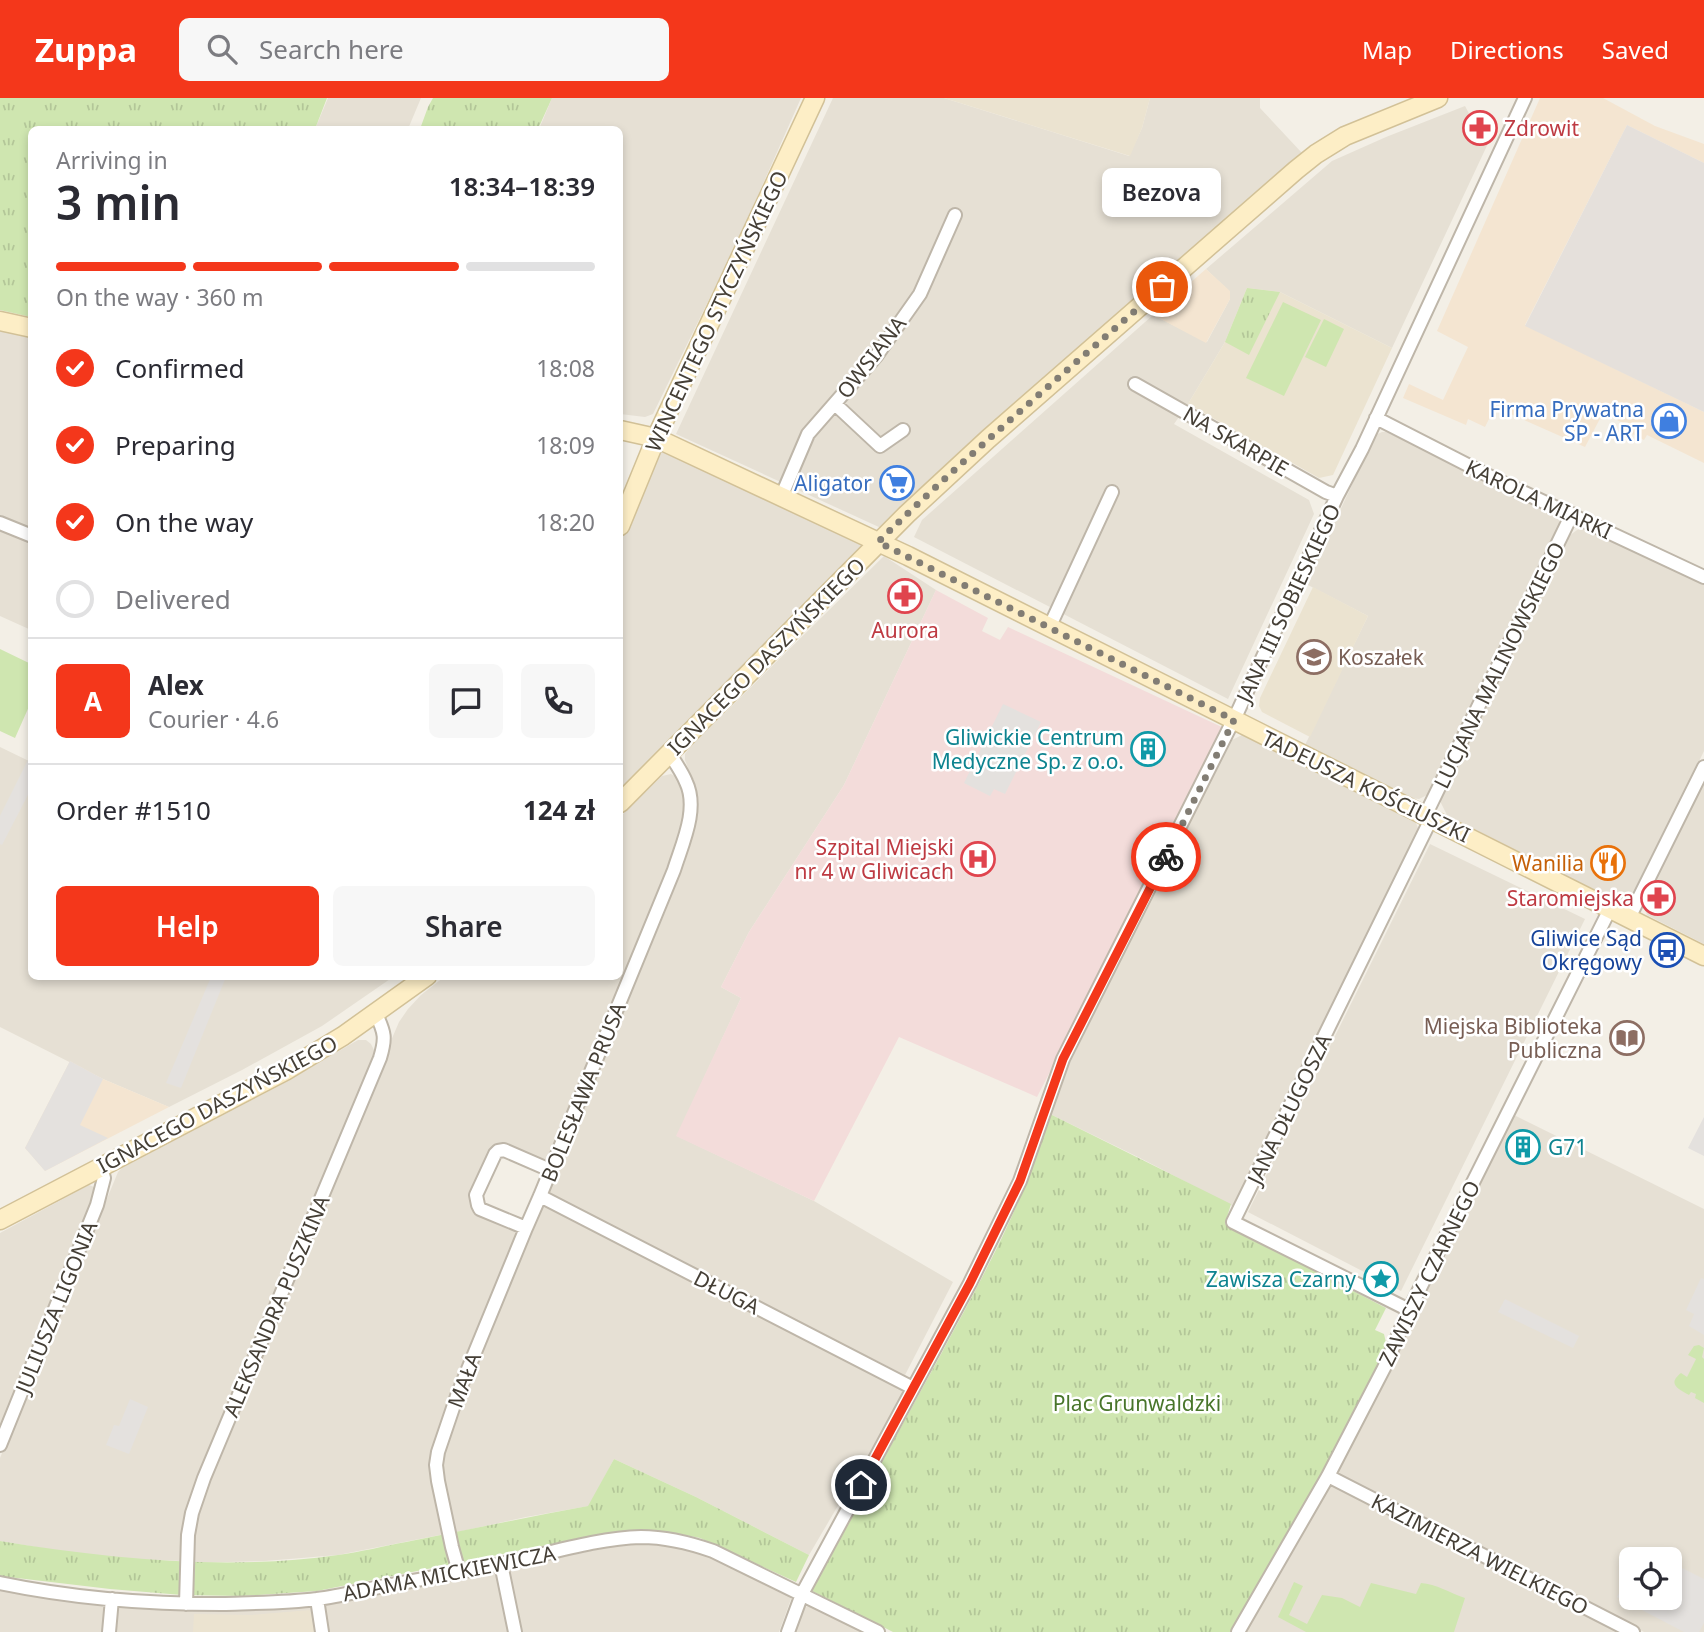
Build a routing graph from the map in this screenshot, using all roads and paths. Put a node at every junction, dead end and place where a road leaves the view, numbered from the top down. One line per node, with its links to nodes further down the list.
1 (815, 98): 12 (street, WINCENTEGO STYCZYŃSKIEGO)
2 (1438, 98): 20 (street, IGNACEGO DASZYŃSKIEGO)
3 (1525, 98): 9 (street, JANA III SOBIESKIEGO)
4 (955, 215): 8 (street, OWSIANA)
5 (0, 321): 6 (street)
6 (28, 327)
7 (1135, 384): 15 (street, NA SKARPIE)
8 (835, 404): 10 (street); 14 (street, OWSIANA)
9 (1376, 418): 15 (street, JANA III SOBIESKIEGO); 16 (street, KAROLA MIARKI)
10 (903, 430)
11 (623, 431): 12 (street, TADEUSZA KOŚCIUSZKI)
12 (656, 438): 14 (street, TADEUSZA KOŚCIUSZKI); 17 (street, WINCENTEGO STYCZYŃSKIEGO)
13 (1112, 492): 22 (street)
14 (782, 495): 20 (street, TADEUSZA KOŚCIUSZKI)
15 (1337, 496): 23 (street, JANA III SOBIESKIEGO)
16 (1572, 514): 21 (street, KAROLA MIARKI); 27 (street, LUCJANA MALINOWSKIEGO)
17 (623, 519)
18 (0, 523): 19 (street)
19 (28, 534)
20 (878, 542): 22 (street, TADEUSZA KOŚCIUSZKI); 24 (street, IGNACEGO DASZYŃSKIEGO)
21 (1704, 577)
22 (1049, 628): 23 (street, TADEUSZA KOŚCIUSZKI)
23 (1234, 720): 27 (street, TADEUSZA KOŚCIUSZKI); 39 (street, JANA III SOBIESKIEGO)
24 (669, 753): 26 (street, IGNACEGO DASZYŃSKIEGO); 34 (street, BOLESŁAWA PRUSA)
25 (1704, 767): 29 (street)
26 (623, 800)
27 (1428, 818): 28 (street, TADEUSZA KOŚCIUSZKI); 38 (street, JANA DŁUGOSZA)
28 (1610, 909): 29 (street, TADEUSZA KOŚCIUSZKI); 38 (street, ZAWISZY CZARNEGO)
29 (1629, 918): 30 (street, TADEUSZA KOŚCIUSZKI)
30 (1704, 956)
31 (422, 980): 32 (street, IGNACEGO DASZYŃSKIEGO)
32 (376, 1014): 33 (street, IGNACEGO DASZYŃSKIEGO); 48 (street, ALEKSANDRA PUSZKINA)
33 (101, 1167): 36 (street, IGNACEGO DASZYŃSKIEGO); 40 (street, JULIUSZA LIGONIA)
34 (550, 1170): 35 (street, BOLESŁAWA PRUSA); 37 (street)
35 (540, 1196): 37 (street, MAŁA); 39 (street, DŁUGA)
36 (0, 1220)
37 (526, 1228): 43 (street, MAŁA)
38 (1409, 1310): 41 (street, ZAWISZY CZARNEGO)
39 (913, 1388): 45 (street, JANA III SOBIESKIEGO)
40 (0, 1445)
41 (1328, 1476): 54 (street, ZAWISZY CZARNEGO); 55 (street, KAZIMIERZA WIELKIEGO)
42 (501, 1564): 43 (street, ADAMA MICKIEWICZA); 45 (street, ADAMA MICKIEWICZA); 51 (street)
43 (459, 1572): 46 (street, ADAMA MICKIEWICZA)
44 (0, 1583): 47 (street, ADAMA MICKIEWICZA)
45 (802, 1594): 52 (street, JANA III SOBIESKIEGO); 53 (street, ADAMA MICKIEWICZA)
46 (317, 1599): 48 (street, ADAMA MICKIEWICZA); 50 (street)
47 (112, 1600): 48 (street, ADAMA MICKIEWICZA); 49 (street)
48 (186, 1604)
49 (109, 1632)
50 (322, 1632)
51 (515, 1632)
52 (788, 1632)
53 (877, 1632)
54 (1238, 1632)
55 (1633, 1632)

